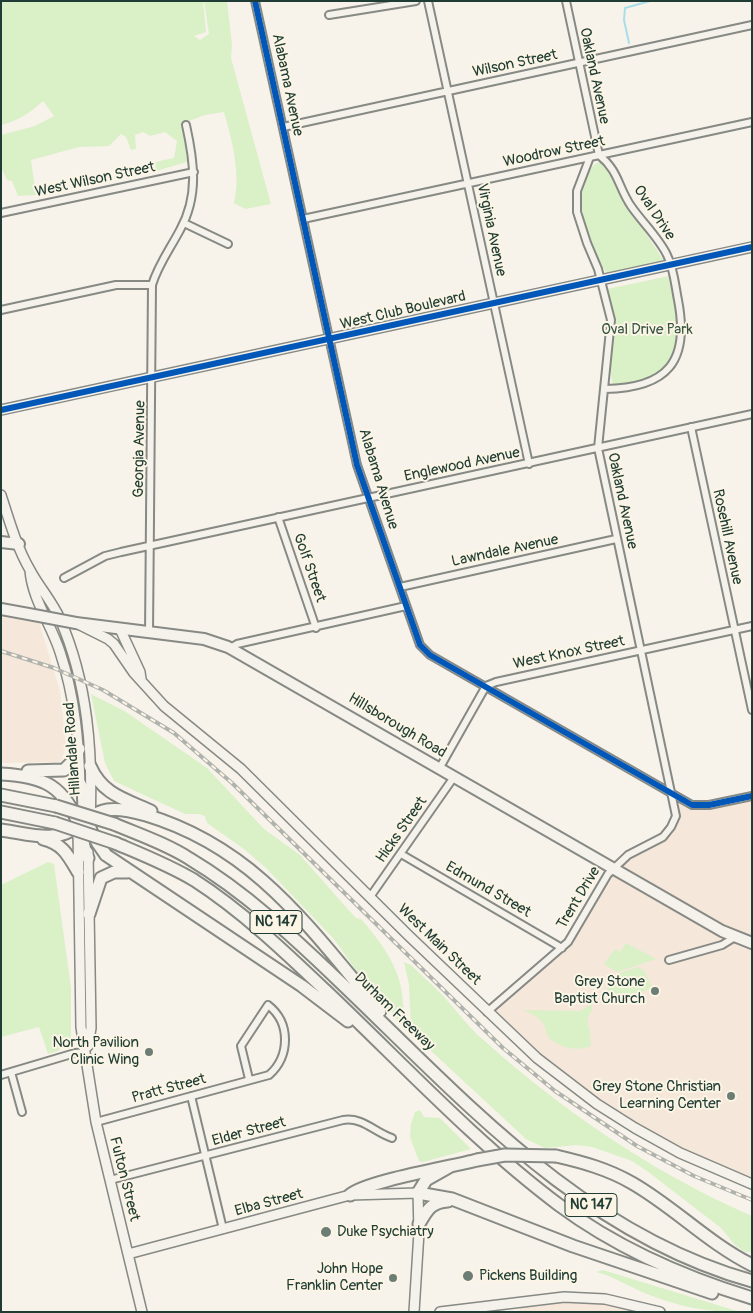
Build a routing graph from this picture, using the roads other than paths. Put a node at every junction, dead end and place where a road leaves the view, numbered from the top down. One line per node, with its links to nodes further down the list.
1 (255, 1): 11 (street, Alabama Avenue)
2 (416, 1): 5 (street)
3 (428, 1): 8 (street, Virginia Avenue)
4 (566, 1): 7 (street, Oakland Avenue)
5 (329, 15)
6 (752, 25): 7 (street, Wilson Street)
7 (580, 63): 8 (street, Wilson Street); 12 (street, Oakland Avenue)
8 (448, 91): 11 (street, Wilson Street); 15 (street, Virginia Avenue)
9 (752, 122): 12 (street, Woodrow Street)
10 (186, 125): 14 (street, Georgia Avenue)
11 (283, 127): 17 (street, Alabama Avenue)
12 (599, 155): 13 (street, Woodrow Street); 21 (street, Oval Drive)
13 (590, 157): 15 (street, Woodrow Street); 22 (street, Oakland Avenue)
14 (194, 172): 16 (street, West Wilson Street); 18 (street, Georgia Avenue)
15 (469, 184): 17 (street, Woodrow Street); 24 (street, Virginia Avenue)
16 (1, 213)
17 (303, 219): 26 (street, Alabama Avenue)
18 (184, 223): 19 (street); 23 (street, Georgia Avenue)
19 (228, 244)
20 (752, 248): 21 (main road, West Club Boulevard)
21 (670, 265): 22 (main road, West Club Boulevard); 28 (street, Oval Drive)
22 (601, 280): 24 (main road, West Club Boulevard); 28 (street, Oakland Avenue)
23 (152, 285): 25 (street); 27 (street, Georgia Avenue)
24 (494, 304): 26 (main road, West Club Boulevard); 33 (street, Virginia Avenue)
25 (1, 310)
26 (329, 340): 27 (main road, West Club Boulevard); 35 (street, Alabama Avenue)
27 (153, 379): 29 (main road, West Club Boulevard); 40 (street, Georgia Avenue)
28 (605, 389): 32 (street, Oakland Avenue)
29 (1, 410)
30 (752, 414): 31 (street, Englewood Avenue)
31 (691, 428): 32 (street, Englewood Avenue); 49 (street, Rosehill Avenue)
32 (598, 448): 33 (street, Englewood Avenue); 37 (street, Oakland Avenue)
33 (529, 464): 35 (street, Englewood Avenue)
34 (1, 495): 39 (main road, Hillandale Road)
35 (369, 498): 36 (street, Englewood Avenue); 43 (street, Alabama Avenue)
36 (278, 518): 40 (street, Englewood Avenue); 48 (street, Golf Street)
37 (616, 539): 43 (street, Lawndale Avenue); 53 (street, Oakland Avenue)
38 (1, 542): 39 (main road)
39 (19, 544): 41 (main road, Hillandale Road)
40 (151, 546): 42 (street, Englewood Avenue); 51 (street, Georgia Avenue)
41 (30, 570): 57 (main road, Hillandale Road); 58 (main road, Hillandale Road)
42 (64, 578)
43 (400, 587): 44 (street, Alabama Avenue)
44 (406, 606): 48 (street); 55 (street, Alabama Avenue)
45 (1, 609): 46 (main road, Hillsborough Road, bridge)
46 (76, 623): 50 (main road, Hillsborough Road); 54 (main road, West Main Street)
47 (752, 626): 49 (street, West Knox Street)
48 (316, 628): 52 (street)
49 (734, 630): 53 (street, West Knox Street); 56 (street, Rosehill Avenue)
50 (121, 631): 51 (main road, Hillsborough Road); 54 (main road, West Main Street)
51 (149, 634): 52 (main road, Hillsborough Road)
52 (232, 649): 59 (main road, Hillsborough Road)
53 (641, 650): 55 (street, West Knox Street); 63 (street, Oakland Avenue)
54 (141, 680): 76 (main road, West Main Street)
55 (486, 686): 59 (street); 63 (street, Alabama Avenue)
56 (752, 710)
57 (79, 749): 60 (highway); 62 (main road, Hillandale Road)
58 (90, 766): 67 (main road, Hillandale Road); 68 (highway)
59 (439, 769): 61 (main road, Hillsborough Road)
60 (1, 772): 67 (highway)
61 (454, 778): 72 (street, Hicks Street); 73 (main road, Hillsborough Road)
62 (80, 784): 67 (highway)
63 (671, 794): 65 (street, Alabama Avenue); 73 (street, Trent Drive)
64 (1, 795): 84 (highway, Durham Freeway / NC 147, bridge)
65 (752, 796)
66 (1, 812): 85 (highway, Durham Freeway / NC 147, bridge)
67 (84, 825): 68 (highway); 70 (highway); 71 (highway); 74 (main road, Fulton Street); 75 (highway)
68 (179, 826): 84 (highway)
69 (1, 830): 70 (highway)
70 (38, 835): 74 (highway)
71 (88, 853): 77 (main road, Fulton Street)
72 (401, 854): 76 (street, Hicks Street); 80 (street, Edmund Street)
73 (614, 868): 78 (main road, Hillsborough Road); 80 (street, Trent Drive)
74 (78, 872): 83 (main road, Fulton Street)
75 (129, 872): 77 (highway); 85 (highway)
76 (370, 897): 82 (main road, West Main Street)
77 (89, 914): 83 (main road, Fulton Street)
78 (735, 937): 79 (main road, Hillsborough Road); 81 (street)
79 (752, 944)
80 (562, 948): 82 (street, Trent Drive)
81 (669, 960)
82 (487, 1012): 96 (main road, West Main Street)
83 (86, 1052): 86 (street); 91 (main road, Fulton Street)
84 (414, 1053): 104 (highway, Durham Freeway / NC 147)
85 (395, 1057): 105 (highway, Durham Freeway / NC 147)
86 (11, 1072): 87 (street); 90 (street)
87 (1, 1075)
88 (248, 1079): 88 (street, Pratt Street); 89 (street, Pratt Street)
89 (191, 1096): 91 (street, Pratt Street); 93 (street)
90 (22, 1112)
91 (96, 1122): 95 (main road, Fulton Street)
92 (392, 1138): 93 (street, Elder Street)
93 (206, 1156): 95 (street, Elder Street); 101 (street)
94 (449, 1167): 97 (highway); 98 (highway); 103 (highway, bridge)
95 (110, 1180): 102 (main road, Fulton Street)
96 (752, 1184)
97 (418, 1193): 98 (main road, Elba Street); 99 (highway); 100 (main road)
98 (350, 1195): 101 (main road, Elba Street)
99 (457, 1201): 100 (highway); 106 (highway)
100 (419, 1224): 109 (main road)
101 (223, 1229): 102 (main road, Elba Street)
102 (128, 1254): 108 (main road, Fulton Street)
103 (752, 1265)
104 (752, 1281)
105 (752, 1298)
106 (752, 1303)
107 (519, 1306): 110 (main road); 111 (main road)
108 (142, 1312)
109 (414, 1312)
110 (440, 1312)
111 (660, 1312)

